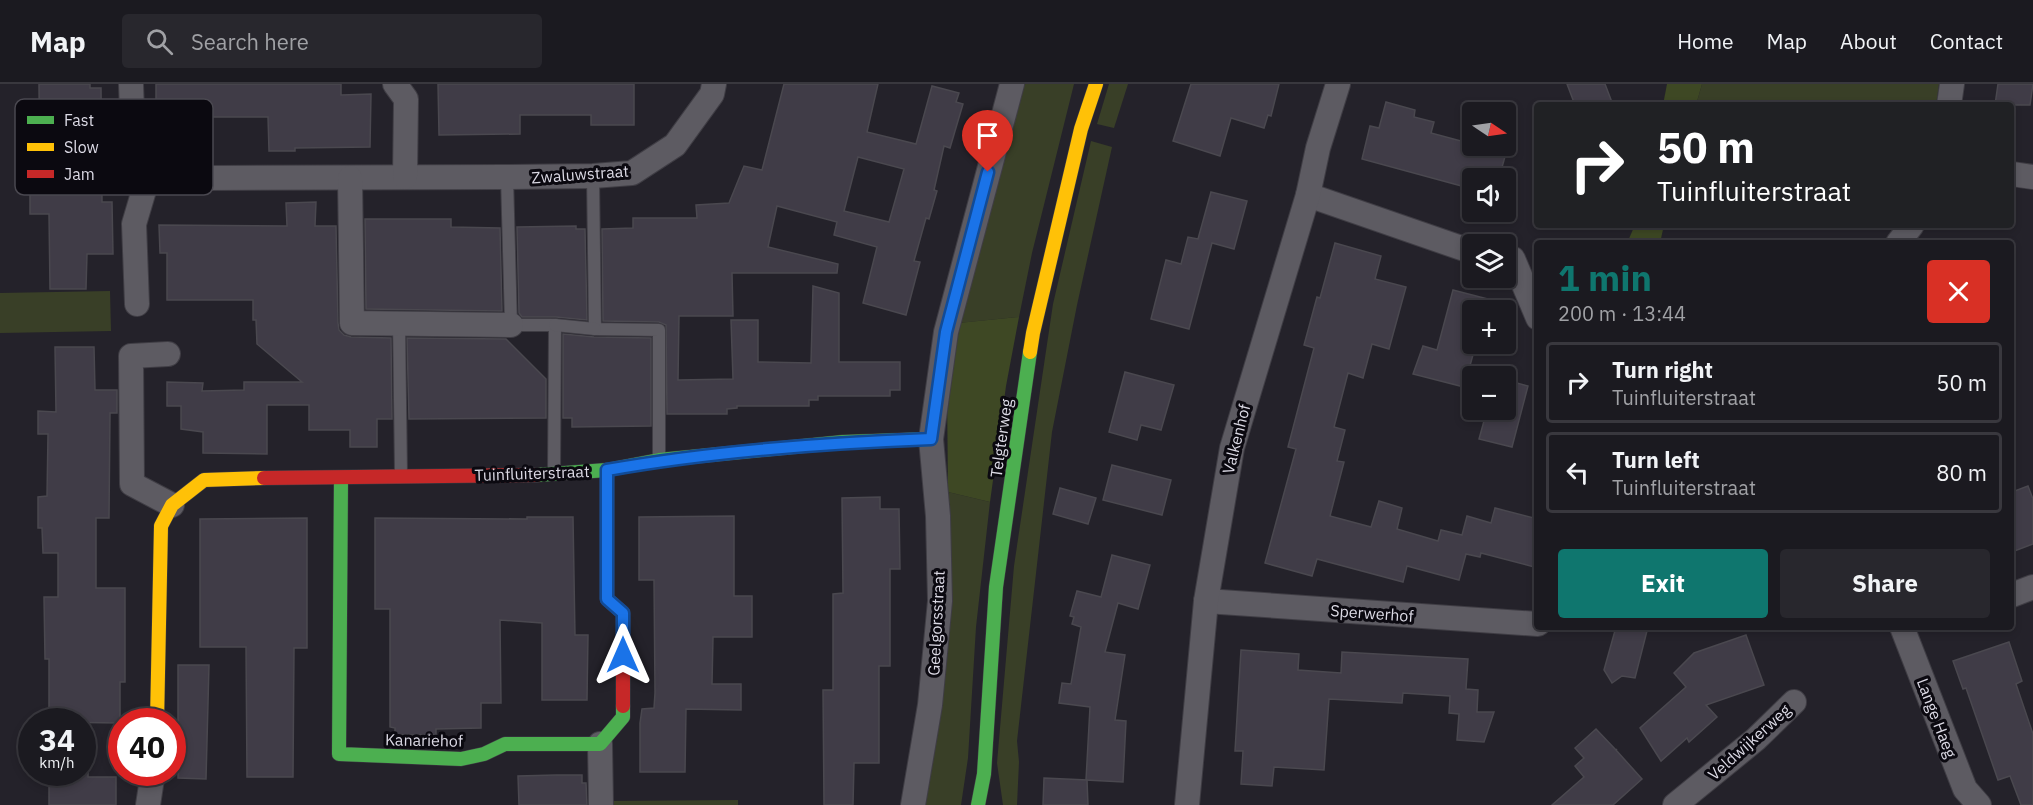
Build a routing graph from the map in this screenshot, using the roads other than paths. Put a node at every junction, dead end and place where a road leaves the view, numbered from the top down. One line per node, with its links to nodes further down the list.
1 (131, 84): 9 (street)
2 (395, 84): 14 (street)
3 (714, 84): 13 (street, Zwaluwstraat)
4 (1012, 84): 32 (street)
5 (1090, 84): 11 (street, Telgterweg)
6 (1096, 84): 11 (street, Telgterweg)
7 (1338, 84): 20 (street, Valkenhof)
8 (1952, 84): 10 (street)
9 (132, 99)
10 (1949, 102)
11 (1085, 113): 47 (street, Telgterweg)
12 (2014, 174): 16 (street)
13 (593, 176): 15 (street, Zwaluwstraat); 30 (lane)
14 (405, 177): 15 (street, Zwaluwstraat); 18 (street, Zwaluwstraat)
15 (507, 177): 28 (lane)
16 (2033, 177)
17 (213, 178): 18 (street, Zwaluwstraat)
18 (350, 178): 27 (street)
19 (143, 195): 25 (street)
20 (1308, 195): 23 (street); 41 (street, Valkenhof)
21 (1910, 228): 22 (street)
22 (1900, 240)
23 (1462, 248)
24 (1516, 267): 26 (street)
25 (137, 304)
26 (1534, 309)
27 (399, 324): 28 (street); 36 (lane)
28 (511, 325): 29 (lane)
29 (555, 325): 30 (lane); 35 (lane)
30 (595, 329): 33 (lane)
31 (168, 354): 38 (street)
32 (931, 439): 33 (street, Tuinfluiterstraat); 51 (street, Geelgorsstraat)
33 (659, 460): 34 (street, Tuinfluiterstraat)
34 (607, 470): 35 (street, Tuinfluiterstraat); 46 (street)
35 (554, 475): 36 (street, Tuinfluiterstraat)
36 (401, 477): 37 (street, Tuinfluiterstraat)
37 (341, 478): 38 (street, Tuinfluiterstraat); 46 (street, Kanariehof)
38 (172, 505): 45 (street, Tuinfluiterstraat)
39 (2033, 587): 40 (street)
40 (2014, 594)
41 (1206, 601): 42 (street, Sperwerhof); 54 (street, Valkenhof)
42 (1534, 624)
43 (1908, 630): 56 (street, Lange Haeg)
44 (1794, 702): 55 (street, Veldwijkerweg)
45 (157, 708)
46 (600, 744): 50 (street)
47 (984, 774): 52 (street, Telgterweg); 53 (street, Telgterweg)
48 (151, 786): 49 (street)
49 (148, 805)
50 (601, 805)
51 (913, 805)
52 (978, 805)
53 (987, 805)
54 (1187, 805)
55 (1676, 805)
56 (1979, 805)

